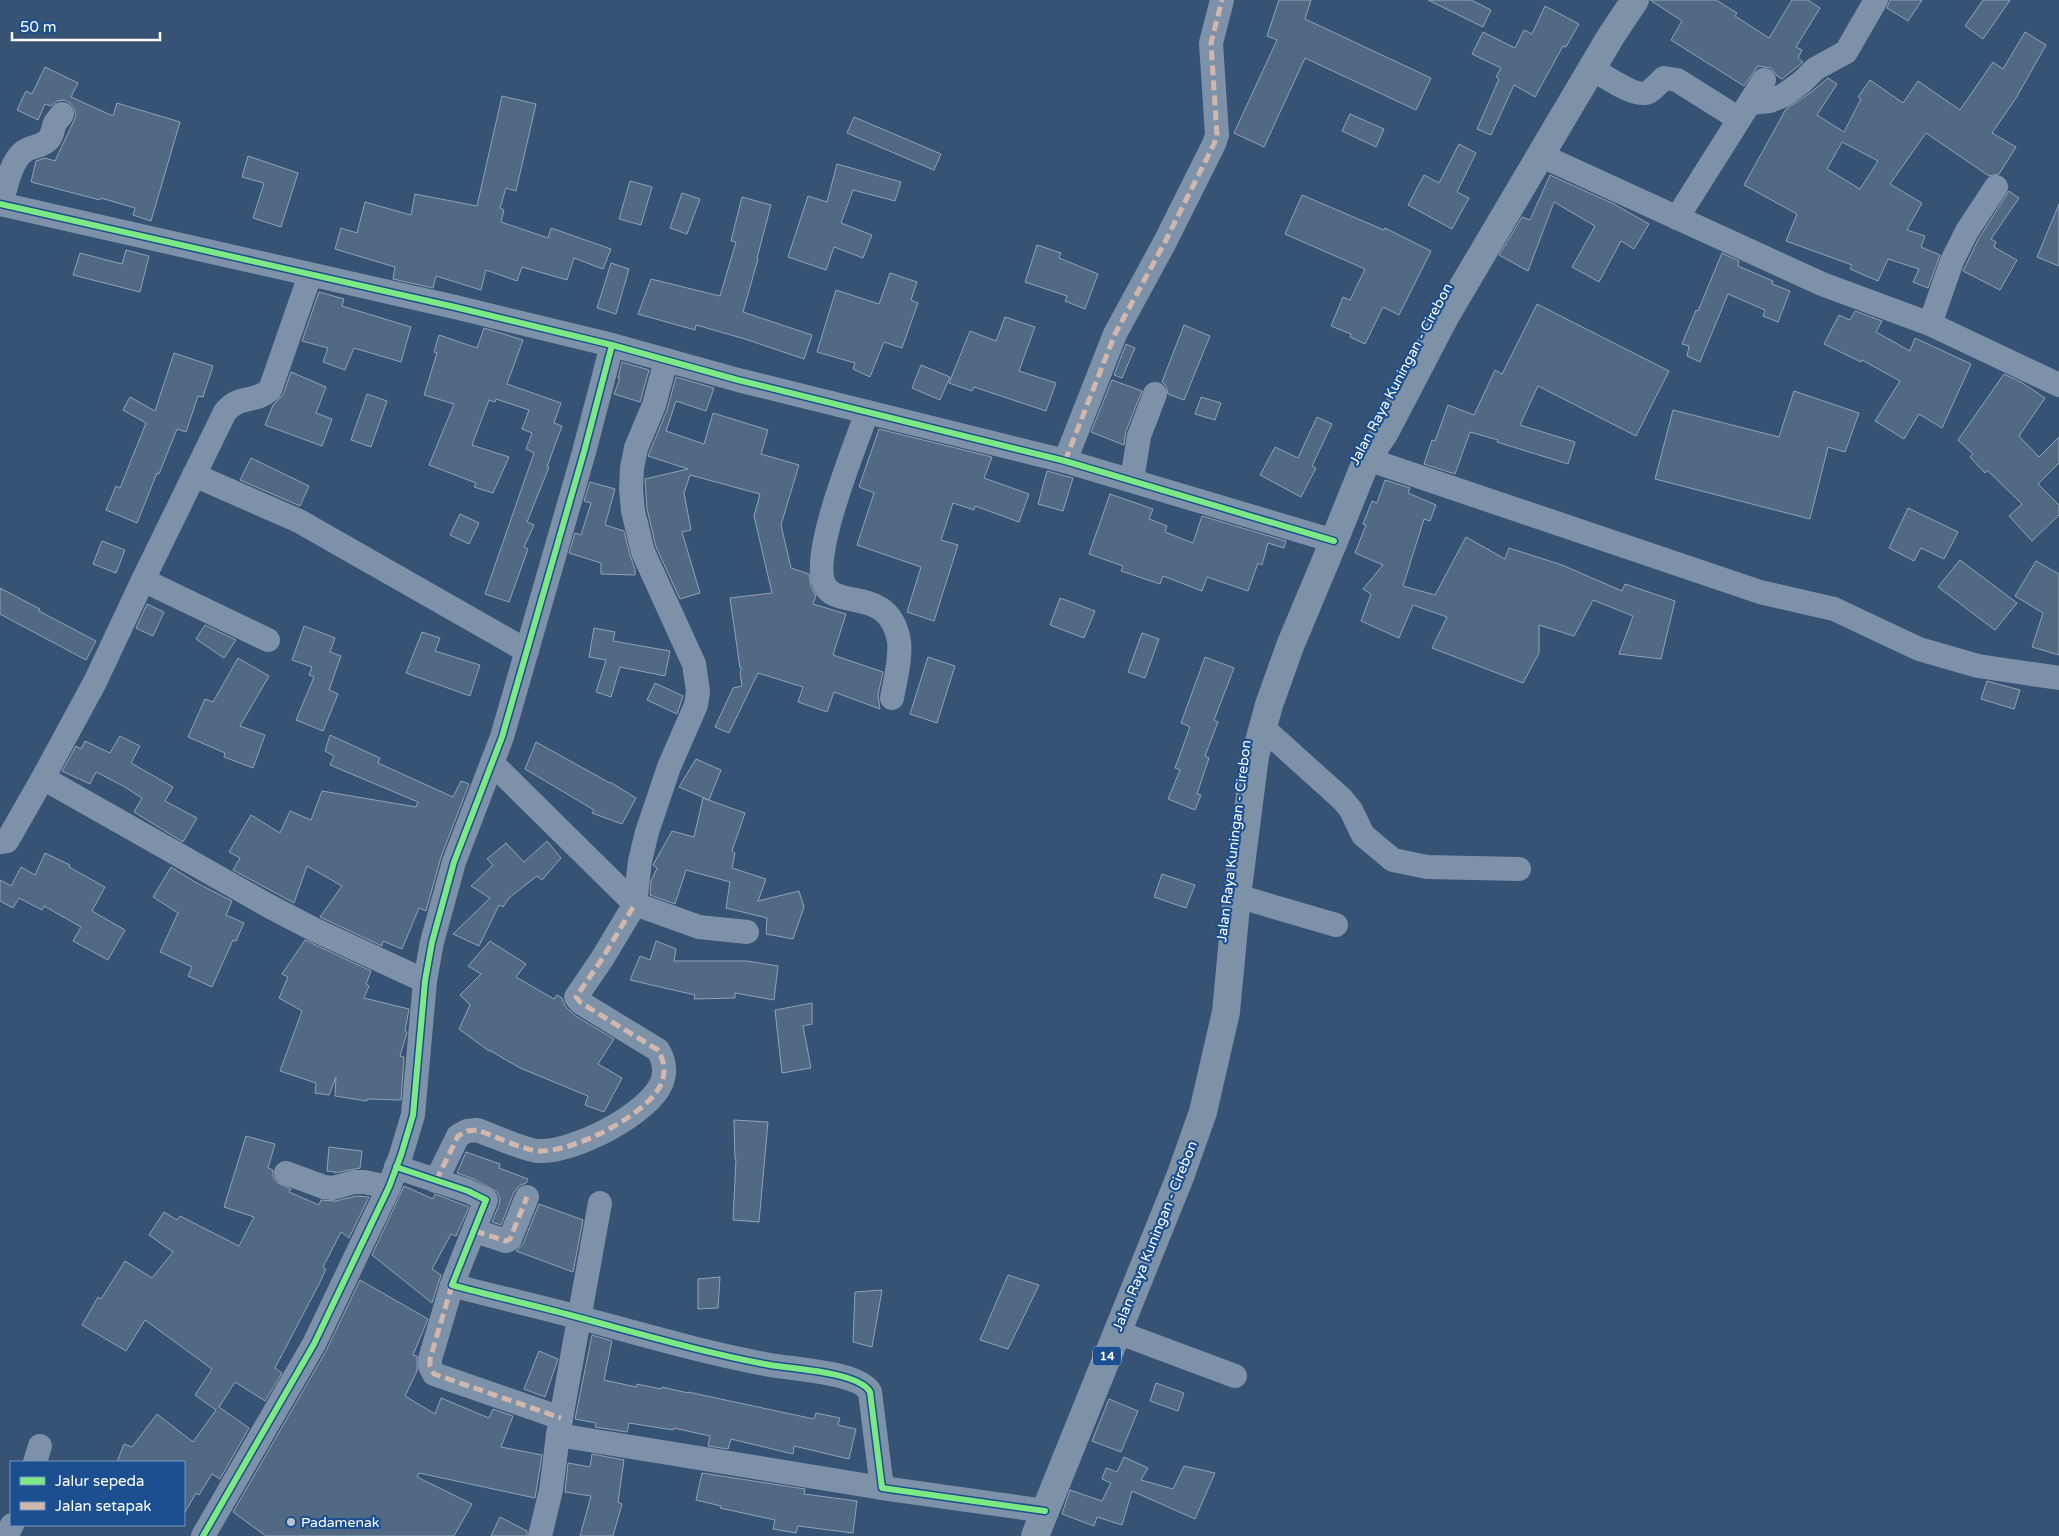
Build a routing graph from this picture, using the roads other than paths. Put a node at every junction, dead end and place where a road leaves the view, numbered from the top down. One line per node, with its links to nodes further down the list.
1 (1222, 0): 20 (street)
2 (1635, 0): 4 (highway, Jalan Raya Kuningan - Cirebon / 14)
3 (1876, 0): 6 (street)
4 (1592, 69): 6 (street); 8 (highway, Jalan Raya Kuningan - Cirebon / 14)
5 (1764, 80): 6 (street)
6 (1744, 111): 11 (street)
7 (62, 114): 10 (street)
8 (1540, 155): 11 (street); 19 (highway, Jalan Raya Kuningan - Cirebon / 14)
9 (1996, 187): 13 (street)
10 (0, 204): 12 (street)
11 (1677, 218): 13 (street)
12 (310, 275): 14 (street); 21 (street)
13 (1930, 324): 16 (street)
14 (612, 345): 15 (street); 26 (street)
15 (666, 360): 18 (street); 35 (street)
16 (2059, 386)
17 (1155, 394): 22 (street)
18 (867, 412): 20 (street); 28 (street)
19 (1367, 458): 23 (highway, Jalan Raya Kuningan - Cirebon / 14); 27 (street)
20 (1065, 461): 22 (street)
21 (194, 475): 24 (street); 26 (street)
22 (1132, 480): 23 (street)
23 (1334, 541): 29 (highway, Jalan Raya Kuningan - Cirebon / 14)
24 (143, 580): 25 (street); 31 (street)
25 (268, 640)
26 (527, 651): 30 (street)
27 (2059, 678)
28 (892, 698)
29 (1262, 727): 33 (street); 34 (highway, Jalan Raya Kuningan - Cirebon / 14)
30 (492, 763): 35 (street); 38 (street)
31 (44, 778): 32 (street); 38 (street)
32 (0, 842)
33 (1519, 868)
34 (1237, 896): 36 (street); 47 (highway, Jalan Raya Kuningan - Cirebon / 14)
35 (634, 904): 37 (street); 41 (street)
36 (1336, 925)
37 (747, 932)
38 (424, 980): 40 (street)
39 (286, 1172): 40 (street)
40 (392, 1177): 41 (street); 52 (street)
41 (436, 1181): 44 (street)
42 (527, 1197): 44 (street)
43 (600, 1204): 46 (street)
44 (475, 1230): 45 (street)
45 (452, 1286): 46 (street); 49 (street)
46 (579, 1317): 49 (street); 50 (street)
47 (1117, 1332): 48 (street); 51 (highway, Jalan Raya Kuningan - Cirebon / 14)
48 (1234, 1376)
49 (560, 1427): 50 (street); 53 (street)
50 (882, 1488): 51 (street)
51 (1045, 1511): 54 (highway, Jalan Raya Kuningan - Cirebon / 14)
52 (203, 1536)
53 (540, 1536)
54 (1035, 1536)

